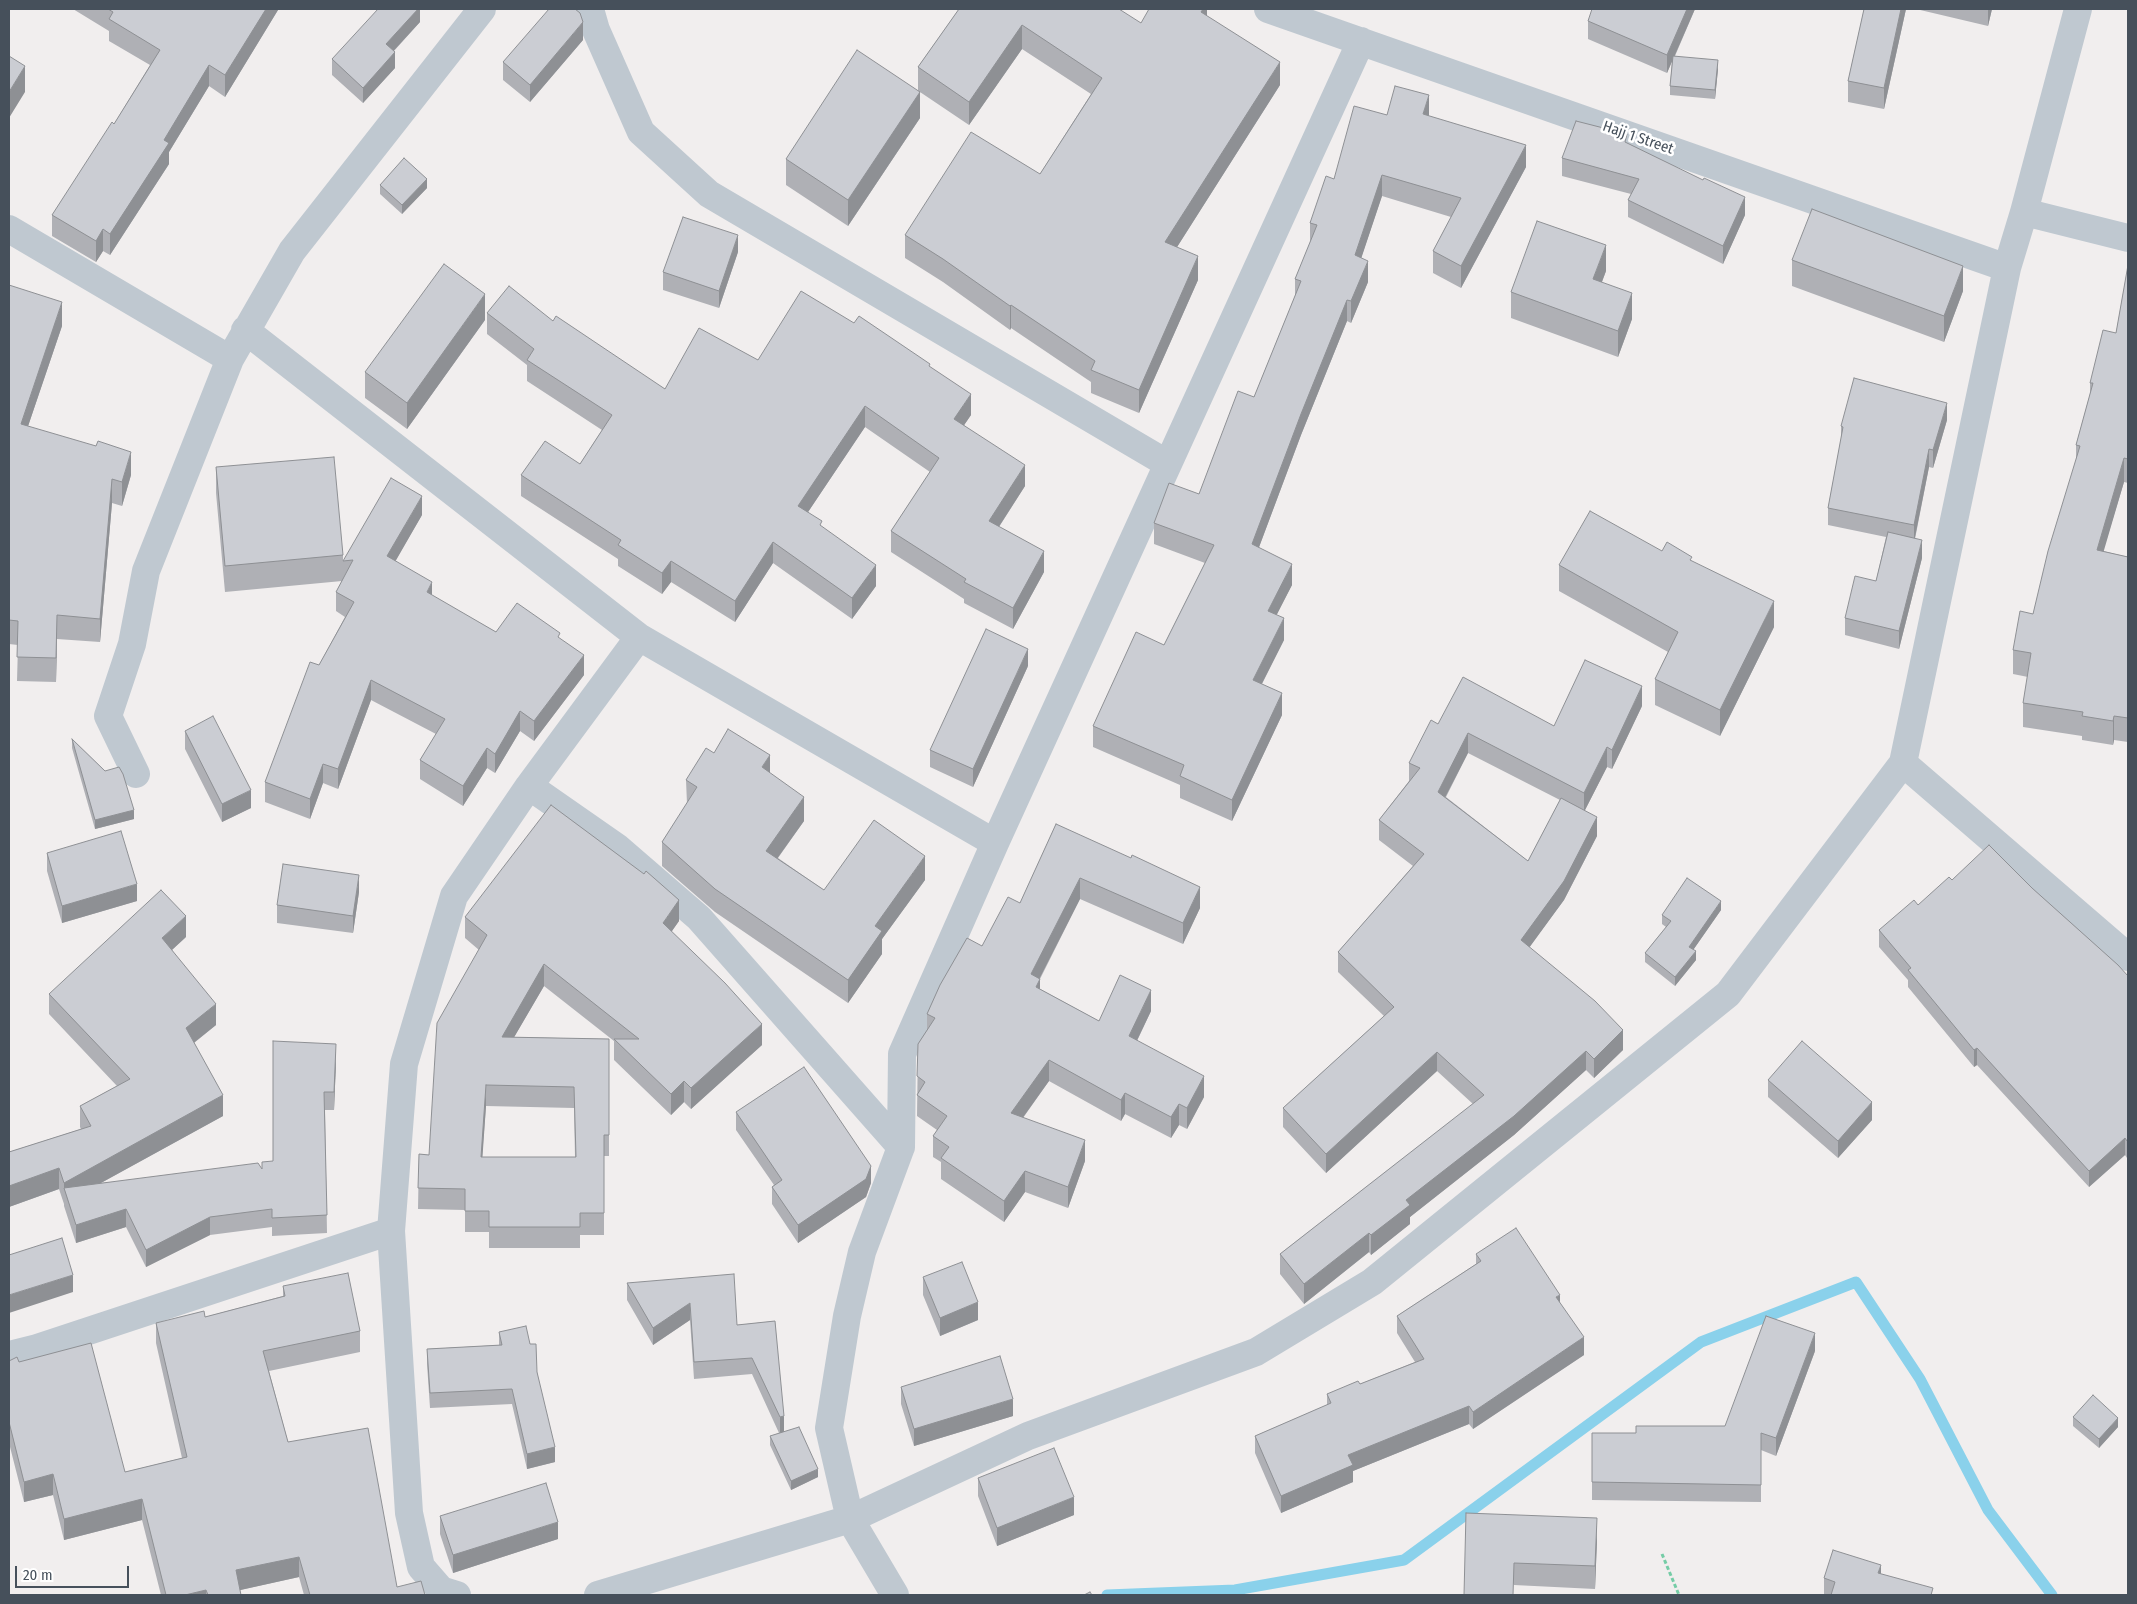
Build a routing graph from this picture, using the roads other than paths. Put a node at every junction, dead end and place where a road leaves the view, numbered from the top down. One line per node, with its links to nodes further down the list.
1 (482, 9): 10 (street)
2 (590, 9): 12 (street)
3 (1268, 9): 5 (street, Hajj 1 Street)
4 (2078, 9): 6 (street)
5 (1361, 41): 9 (street, Hajj 1 Street); 12 (street)
6 (2024, 212): 8 (street); 9 (street)
7 (9, 230): 11 (street)
8 (2128, 238)
9 (2007, 268): 14 (street)
10 (245, 330): 11 (street); 13 (street)
11 (230, 359): 15 (street)
12 (1168, 464): 17 (street)
13 (639, 637): 16 (street); 17 (street)
14 (1903, 763): 18 (street); 22 (street)
15 (136, 774)
16 (529, 786): 19 (street); 20 (street)
17 (995, 844): 19 (street)
18 (2128, 957)
19 (901, 1147): 22 (street)
20 (391, 1231): 21 (street); 23 (street)
21 (9, 1355)
22 (850, 1519): 24 (street); 25 (street)
23 (457, 1595)
24 (598, 1595)
25 (895, 1595)

